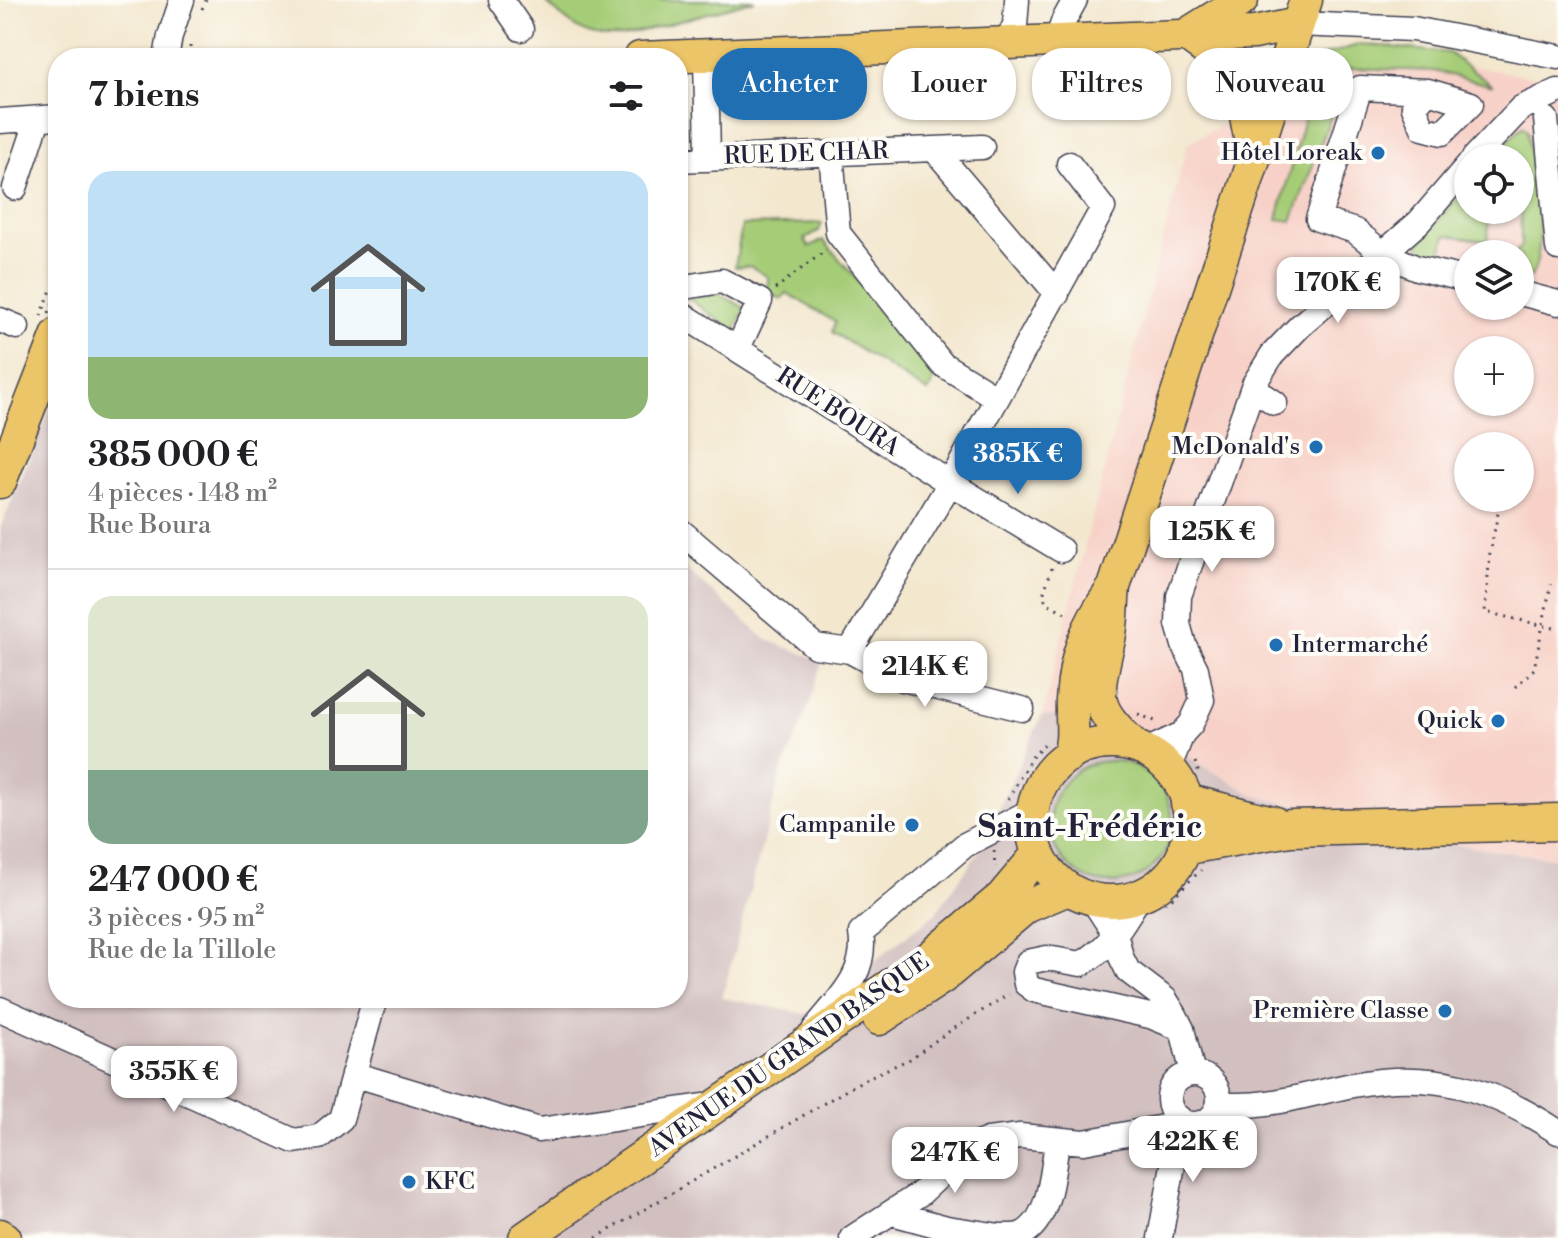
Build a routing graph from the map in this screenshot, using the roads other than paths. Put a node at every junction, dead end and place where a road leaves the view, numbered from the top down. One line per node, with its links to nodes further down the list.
1 (182, 0): 12 (street)
2 (195, 0): 13 (street)
3 (501, 0): 8 (street)
4 (1017, 0): 11 (street)
5 (1075, 0): 10 (street)
6 (1242, 0): 9 (main road)
7 (1302, 12): 9 (main road); 16 (street); 27 (main road)
8 (521, 29)
9 (1186, 35): 10 (main road); 27 (main road)
10 (1057, 40): 11 (main road)
11 (1005, 44): 15 (main road)
12 (168, 48)
13 (182, 48)
14 (688, 57): 15 (main road)
15 (706, 57): 28 (street)
16 (1558, 57)
17 (1428, 91): 34 (street)
18 (1558, 91): 23 (street)
19 (1546, 119): 33 (street)
20 (0, 121): 21 (street)
21 (48, 121)
22 (48, 127): 32 (street)
23 (1487, 144)
24 (982, 147): 25 (street, RUE DE CHAR)
25 (934, 149): 26 (street, RUE DE CHAR); 37 (street)
26 (831, 153): 28 (street, RUE DE CHAR); 44 (street)
27 (1254, 155): 50 (main road)
28 (708, 159): 29 (street, RUE DE CHAR)
29 (688, 160)
30 (1069, 164): 37 (street)
31 (1454, 181): 34 (street)
32 (15, 188)
33 (1558, 248)
34 (1384, 254): 35 (street); 43 (street)
35 (1454, 277)
36 (688, 286): 41 (street)
37 (1057, 294): 44 (street)
38 (1534, 297): 39 (street)
39 (1558, 303)
40 (688, 318): 41 (street, RUE BOURA)
41 (738, 348): 47 (street, RUE BOURA)
42 (48, 360): 46 (main road)
43 (1253, 388): 45 (street); 53 (street)
44 (997, 398): 47 (street)
45 (1275, 403)
46 (0, 482)
47 (950, 483): 49 (street, RUE BOURA); 51 (street)
48 (688, 538): 51 (street)
49 (1057, 558)
50 (1114, 587): 53 (main road); 54 (main road)
51 (850, 651): 52 (street)
52 (1022, 709)
53 (1150, 754): 54 (main road); 55 (main road)
54 (1069, 756): 56 (main road)
55 (1195, 792): 59 (highway); 62 (main road)
56 (1033, 810): 61 (main road); 69 (street)
57 (1558, 822): 58 (highway)
58 (1432, 827): 59 (highway); 60 (highway)
59 (1290, 828): 62 (highway)
60 (1558, 840)
61 (1038, 854): 63 (main road); 69 (main road, AVENUE DU GRAND BASQUE)
62 (1196, 856): 64 (main road)
63 (1080, 894): 64 (main road); 65 (street); 81 (main road, AVENUE DU GRAND BASQUE)
64 (1146, 902): 65 (street)
65 (1116, 936): 68 (street); 68 (street)
66 (372, 1008): 70 (street)
67 (0, 1009): 70 (street)
68 (1182, 1029): 71 (street)
69 (799, 1049): 72 (main road, AVENUE DU GRAND BASQUE)
70 (353, 1074): 72 (street)
71 (1193, 1074): 73 (street); 74 (street)
72 (719, 1103): 80 (main road, AVENUE DU GRAND BASQUE)
73 (1219, 1104): 74 (street); 75 (street)
74 (1176, 1113): 76 (street); 83 (street)
75 (1558, 1132)
76 (1057, 1141): 77 (street); 78 (street)
77 (892, 1213): 79 (street); 82 (street)
78 (1029, 1235): 79 (street)
79 (999, 1237)
80 (525, 1238)
81 (559, 1238)
82 (852, 1238)
83 (1160, 1238)

